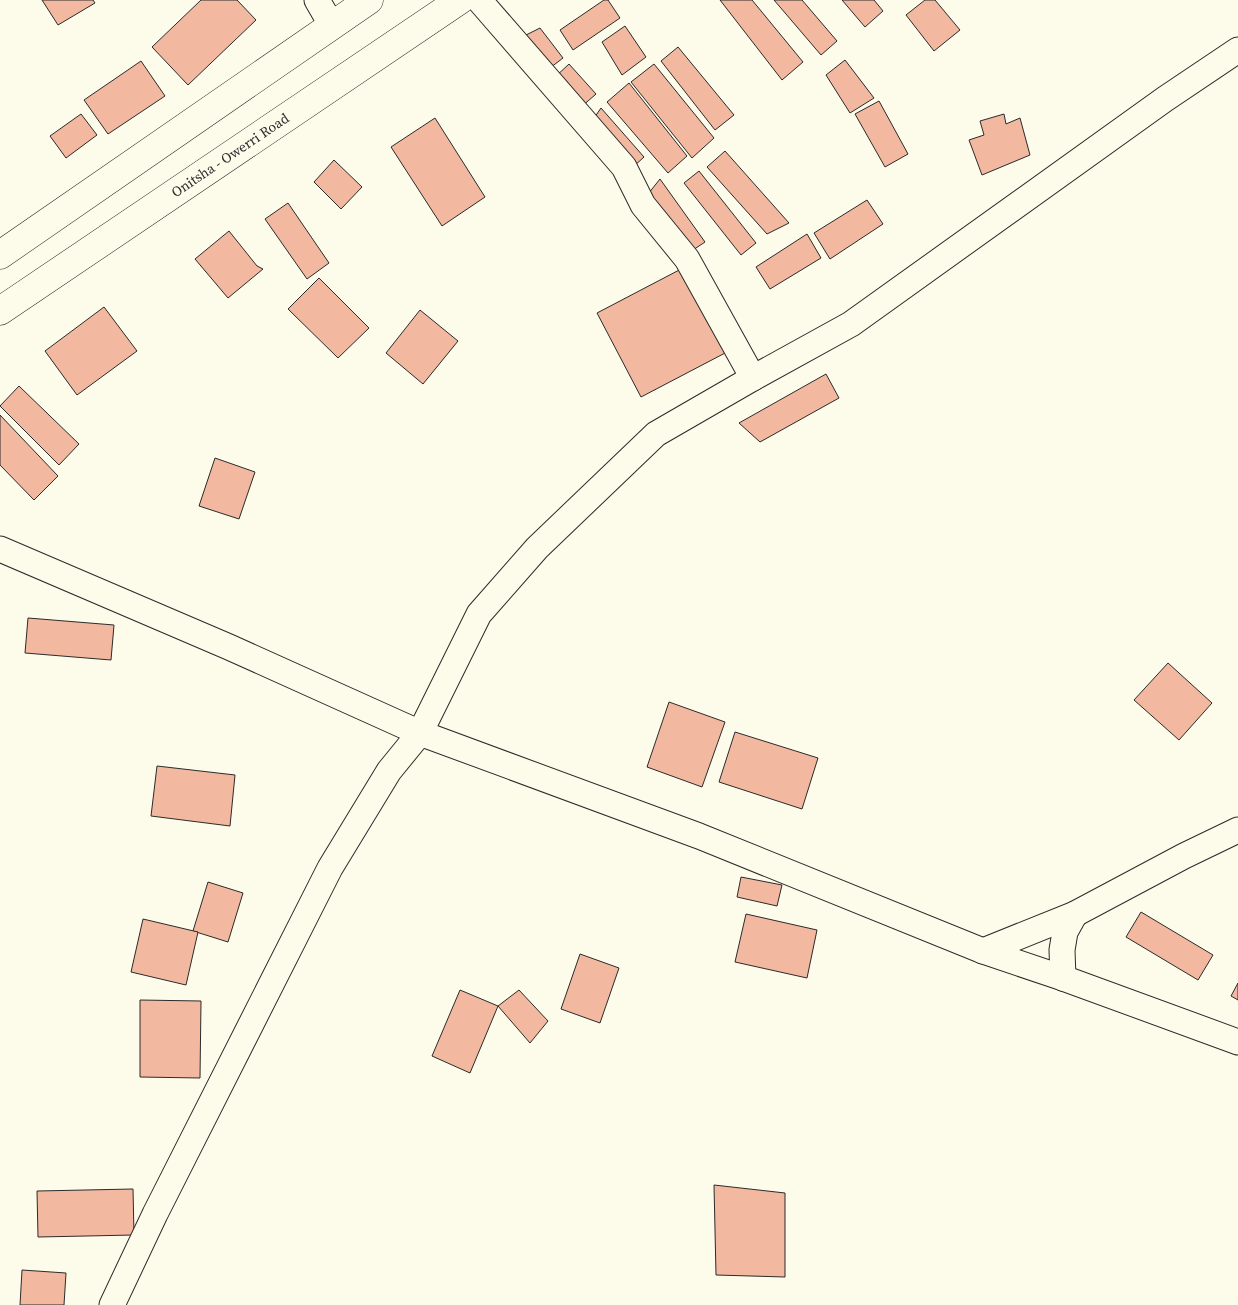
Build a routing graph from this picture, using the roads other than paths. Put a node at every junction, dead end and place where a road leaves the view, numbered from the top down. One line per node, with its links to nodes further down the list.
1 (317, 0): 5 (street)
2 (369, 0): 5 (highway)
3 (460, 0): 8 (highway, Onitsha - Owerri Road)
4 (479, 0): 9 (street)
5 (332, 26): 7 (highway)
6 (1238, 50): 9 (street)
7 (0, 254)
8 (0, 311)
9 (753, 378): 11 (street)
10 (0, 550): 11 (street)
11 (420, 733): 14 (street); 17 (street)
12 (1238, 830): 13 (street)
13 (1075, 914): 14 (street); 15 (street)
14 (982, 951): 15 (street)
15 (1063, 978): 16 (street)
16 (1238, 1042)
17 (112, 1305)

